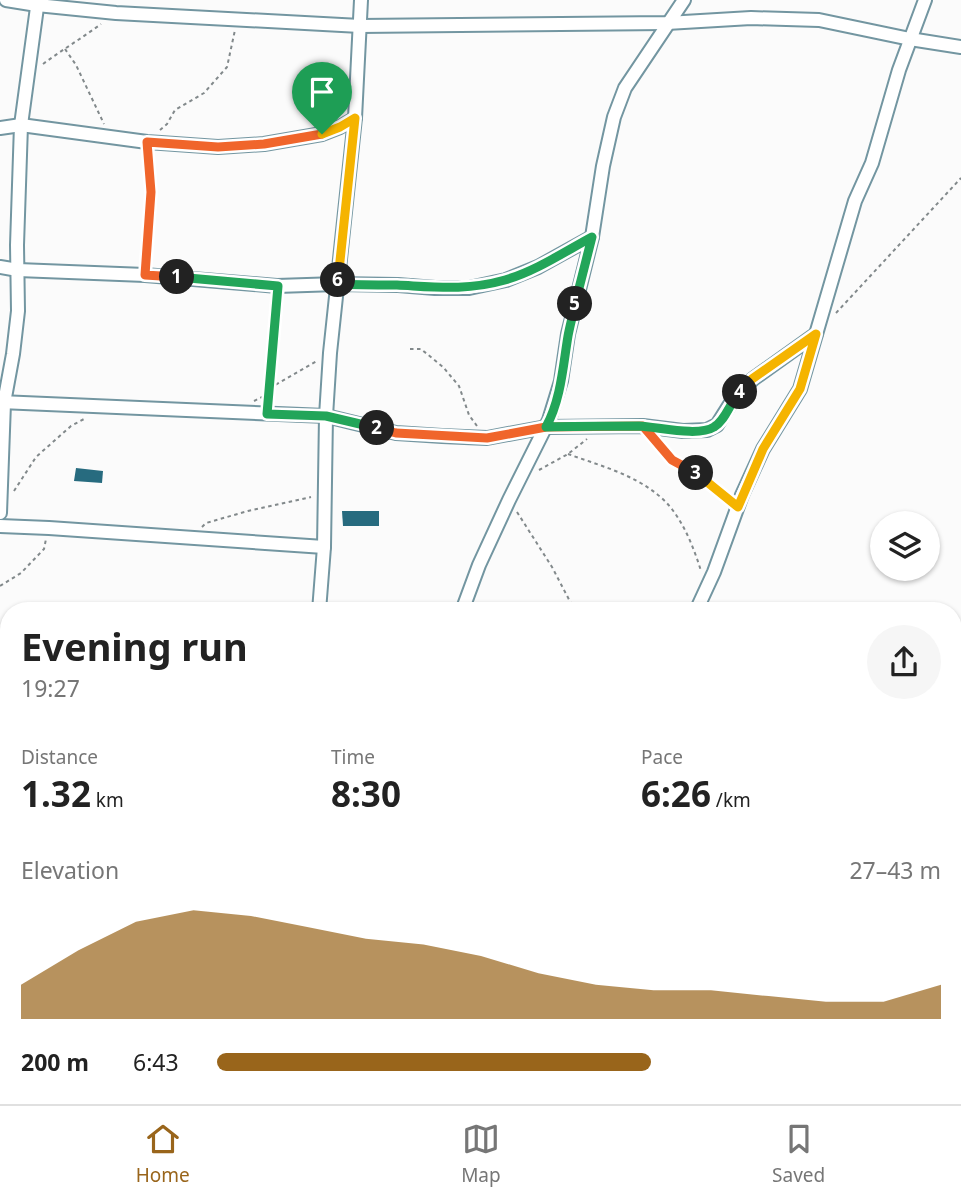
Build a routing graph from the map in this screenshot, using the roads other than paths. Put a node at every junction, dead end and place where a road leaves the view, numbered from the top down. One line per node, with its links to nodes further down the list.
1 (6, 0): 5 (street)
2 (361, 0): 7 (street)
3 (684, 0): 6 (street)
4 (925, 0): 8 (street)
5 (37, 3): 7 (street); 11 (street)
6 (667, 23): 7 (street); 8 (street); 13 (street)
7 (360, 26): 10 (street)
8 (910, 39): 9 (street); 17 (street)
9 (961, 47)
10 (355, 118): 11 (street); 16 (street)
11 (21, 125): 12 (street); 15 (street)
12 (0, 128)
13 (592, 237): 16 (street); 20 (street)
14 (0, 267): 15 (street)
15 (18, 270): 16 (street); 18 (street)
16 (337, 284): 19 (street)
17 (816, 334): 20 (street); 26 (street)
18 (2, 402): 19 (street); 21 (street)
19 (326, 416): 20 (street); 23 (street)
20 (546, 427): 25 (street)
21 (0, 511)
22 (0, 526): 23 (street)
23 (324, 547): 24 (street)
24 (320, 602)
25 (465, 602)
26 (700, 602)

